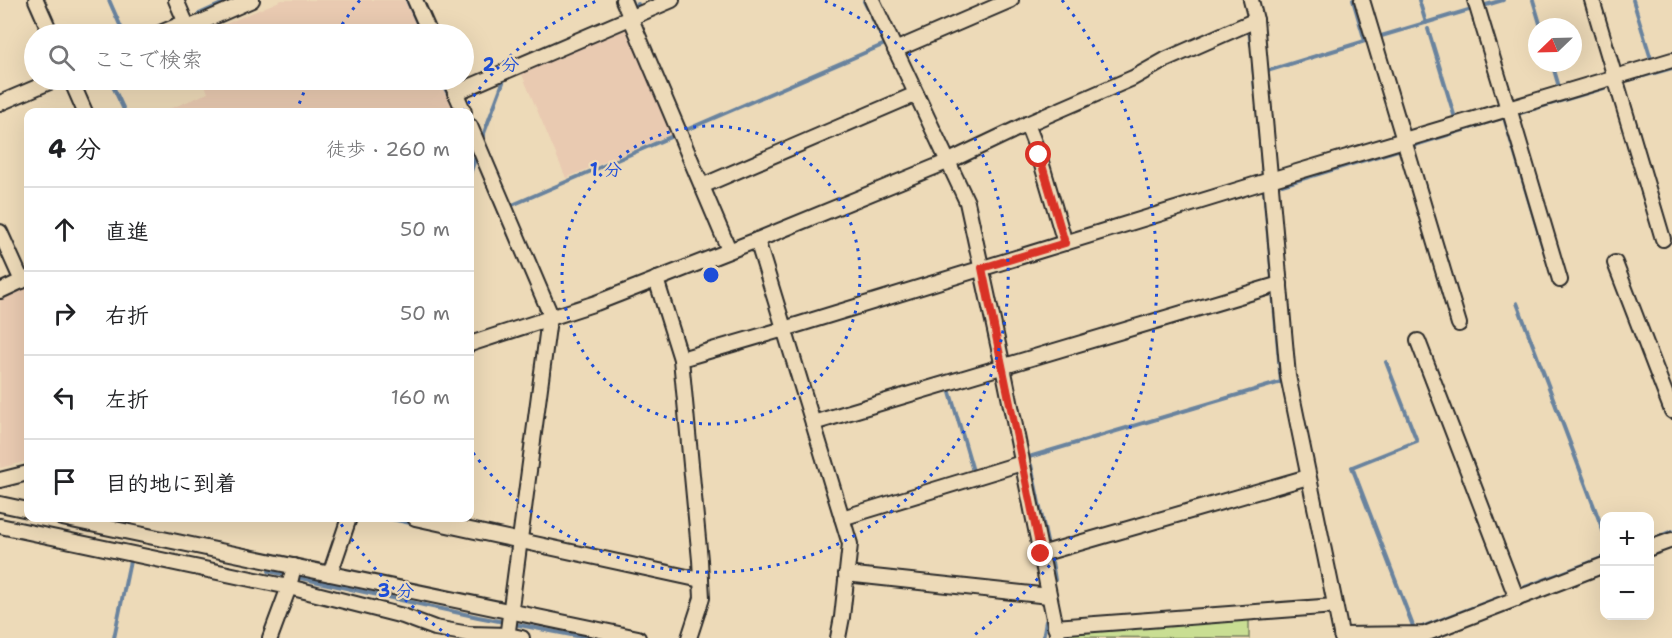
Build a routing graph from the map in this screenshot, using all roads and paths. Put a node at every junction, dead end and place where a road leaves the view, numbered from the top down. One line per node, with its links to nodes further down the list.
1 (36, 0): 16 (street)
2 (176, 0): 15 (street)
3 (252, 0): 18 (street)
4 (415, 0): 19 (street)
5 (623, 0): 13 (street)
6 (672, 0): 13 (street)
7 (872, 0): 20 (street)
8 (1011, 0): 20 (street)
9 (1251, 0): 14 (street)
10 (1362, 0): 36 (street)
11 (1475, 0): 33 (street)
12 (1592, 0): 22 (street)
13 (631, 18): 23 (street); 39 (street)
14 (1256, 20): 34 (street); 38 (street)
15 (186, 22): 17 (street)
16 (47, 24)
17 (181, 24)
18 (197, 24)
19 (426, 24)
20 (895, 50): 29 (street)
21 (1672, 60): 22 (street)
22 (1614, 77): 33 (street); 41 (street)
23 (474, 85)
24 (31, 90): 30 (street)
25 (75, 90): 31 (street)
26 (454, 90): 28 (street)
27 (462, 90): 28 (street)
28 (455, 93): 32 (street)
29 (916, 94): 37 (street); 39 (street)
30 (0, 103)
31 (83, 108)
32 (462, 108)
33 (1508, 109): 36 (street); 50 (street)
34 (1027, 124): 37 (street); 43 (street)
35 (474, 135): 53 (street)
36 (1404, 140): 38 (street); 54 (street)
37 (947, 162): 42 (street); 46 (street)
38 (1270, 180): 43 (street); 51 (street)
39 (702, 186): 44 (street)
40 (0, 232): 47 (street)
41 (1663, 239)
42 (757, 240): 44 (street); 55 (street)
43 (1065, 243): 46 (street)
44 (729, 250): 48 (street)
45 (1615, 263): 60 (street)
46 (982, 268): 55 (street); 59 (street)
47 (24, 278)
48 (656, 279): 53 (street); 58 (street)
49 (24, 280): 52 (street)
50 (1560, 280)
51 (1280, 284): 59 (street); 64 (street)
52 (0, 291)
53 (551, 318): 57 (street); 74 (street)
54 (1459, 324)
55 (784, 329): 58 (street); 61 (street)
56 (1418, 341): 83 (street)
57 (474, 343)
58 (681, 359): 81 (street)
59 (1003, 367): 61 (street); 62 (street)
60 (1672, 411)
61 (813, 423): 68 (street)
62 (1022, 464): 68 (street); 76 (street)
63 (24, 474): 65 (street)
64 (1308, 477): 76 (street); 84 (street)
65 (0, 480)
66 (0, 504): 67 (street)
67 (24, 509)
68 (842, 518): 79 (street)
69 (78, 522): 80 (street)
70 (348, 522): 78 (street)
71 (433, 522): 74 (street)
72 (0, 526): 80 (street)
73 (1672, 540): 75 (street)
74 (521, 541): 81 (street); 85 (street)
75 (1654, 547)
76 (1041, 554): 82 (street)
77 (1600, 568): 83 (street)
78 (330, 574): 80 (street); 85 (street)
79 (846, 574): 82 (street); 93 (street)
80 (292, 577): 85 (street); 89 (street)
81 (701, 580): 92 (street)
82 (1049, 596): 86 (street)
83 (1517, 599): 87 (street)
84 (1335, 606): 86 (street); 88 (street)
85 (509, 626): 90 (street); 91 (street)
86 (1057, 632)
87 (1425, 636): 88 (street)
88 (1342, 637)
89 (270, 638)
90 (522, 638)
91 (638, 638)
92 (689, 638)
93 (838, 638)

